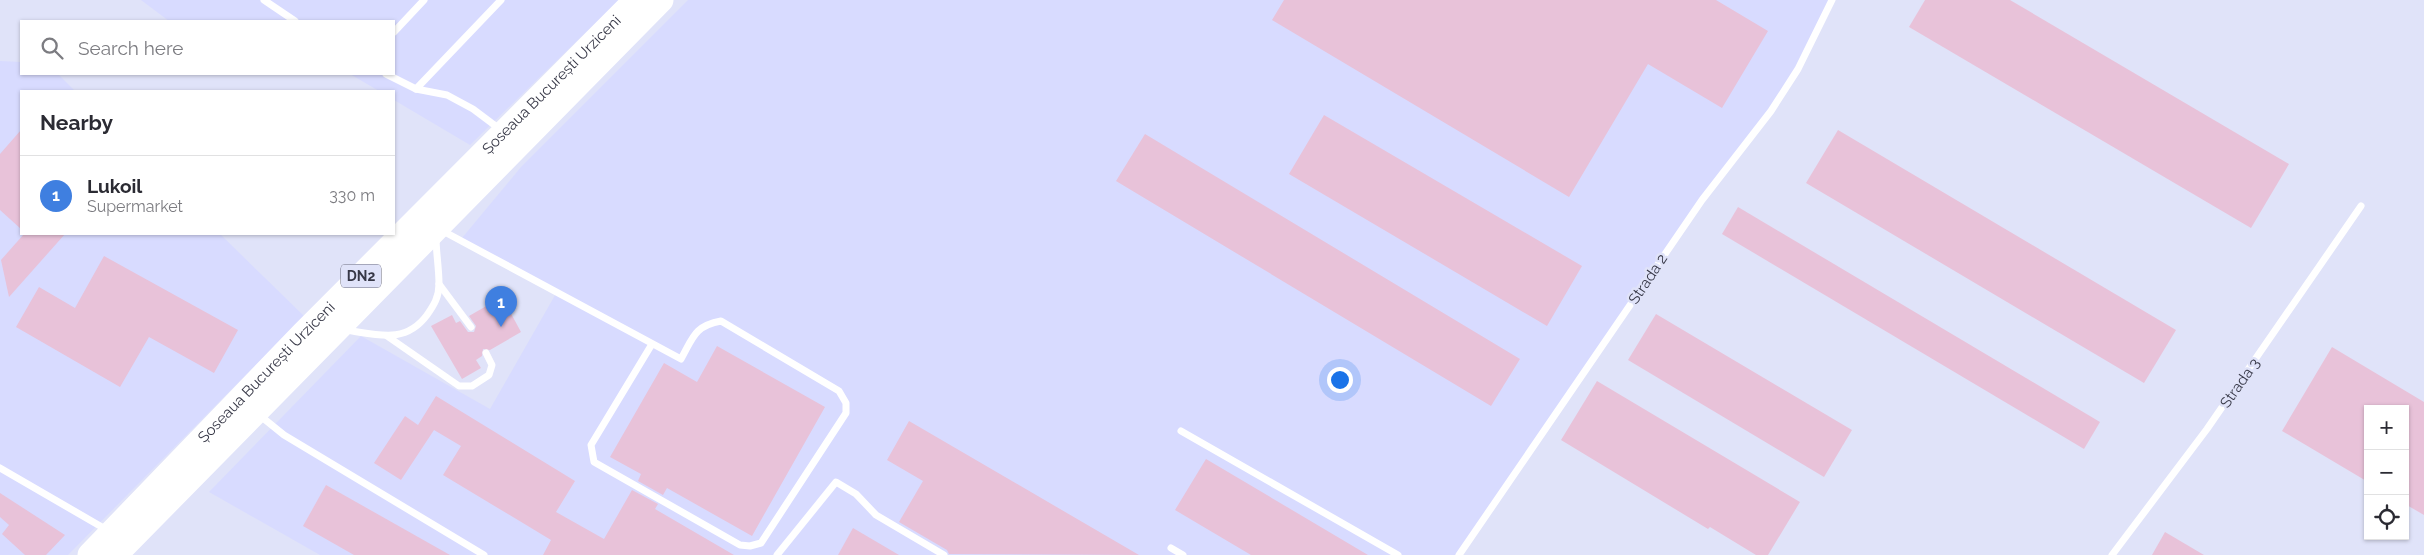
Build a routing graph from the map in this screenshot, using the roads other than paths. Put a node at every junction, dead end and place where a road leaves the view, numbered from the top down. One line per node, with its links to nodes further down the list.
1 (264, 0): 7 (lane)
2 (424, 0): 8 (lane)
3 (501, 0): 10 (lane)
4 (636, 0): 11 (highway, Șoseaua București Urziceni / DN2)
5 (661, 0): 13 (highway, Șoseaua București Urziceni / DN2)
6 (1832, 0): 31 (lane, Strada 2)
7 (294, 20)
8 (395, 31)
9 (388, 75): 10 (lane)
10 (416, 89): 11 (lane)
11 (505, 133): 23 (highway, Șoseaua București Urziceni / DN2)
12 (2361, 206): 32 (lane, Strada 3)
13 (436, 228): 14 (lane); 16 (highway, Șoseaua București Urziceni / DN2); 18 (lane)
14 (439, 284): 15 (lane); 17 (lane)
15 (471, 327)
16 (337, 329): 17 (lane); 20 (highway, Șoseaua București Urziceni / DN2)
17 (387, 336): 19 (lane)
18 (652, 344): 18 (lane)
19 (486, 353)
20 (256, 412): 23 (highway, Șoseaua București Urziceni / DN2); 26 (lane)
21 (1181, 431): 30 (lane)
22 (0, 468): 23 (lane)
23 (113, 544): 25 (highway, Șoseaua București Urziceni / DN2)
24 (1171, 548): 29 (lane)
25 (90, 555)
26 (484, 555)
27 (777, 555): 28 (lane)
28 (944, 555)
29 (1183, 555)
30 (1398, 555)
31 (1459, 555)
32 (2112, 555)

